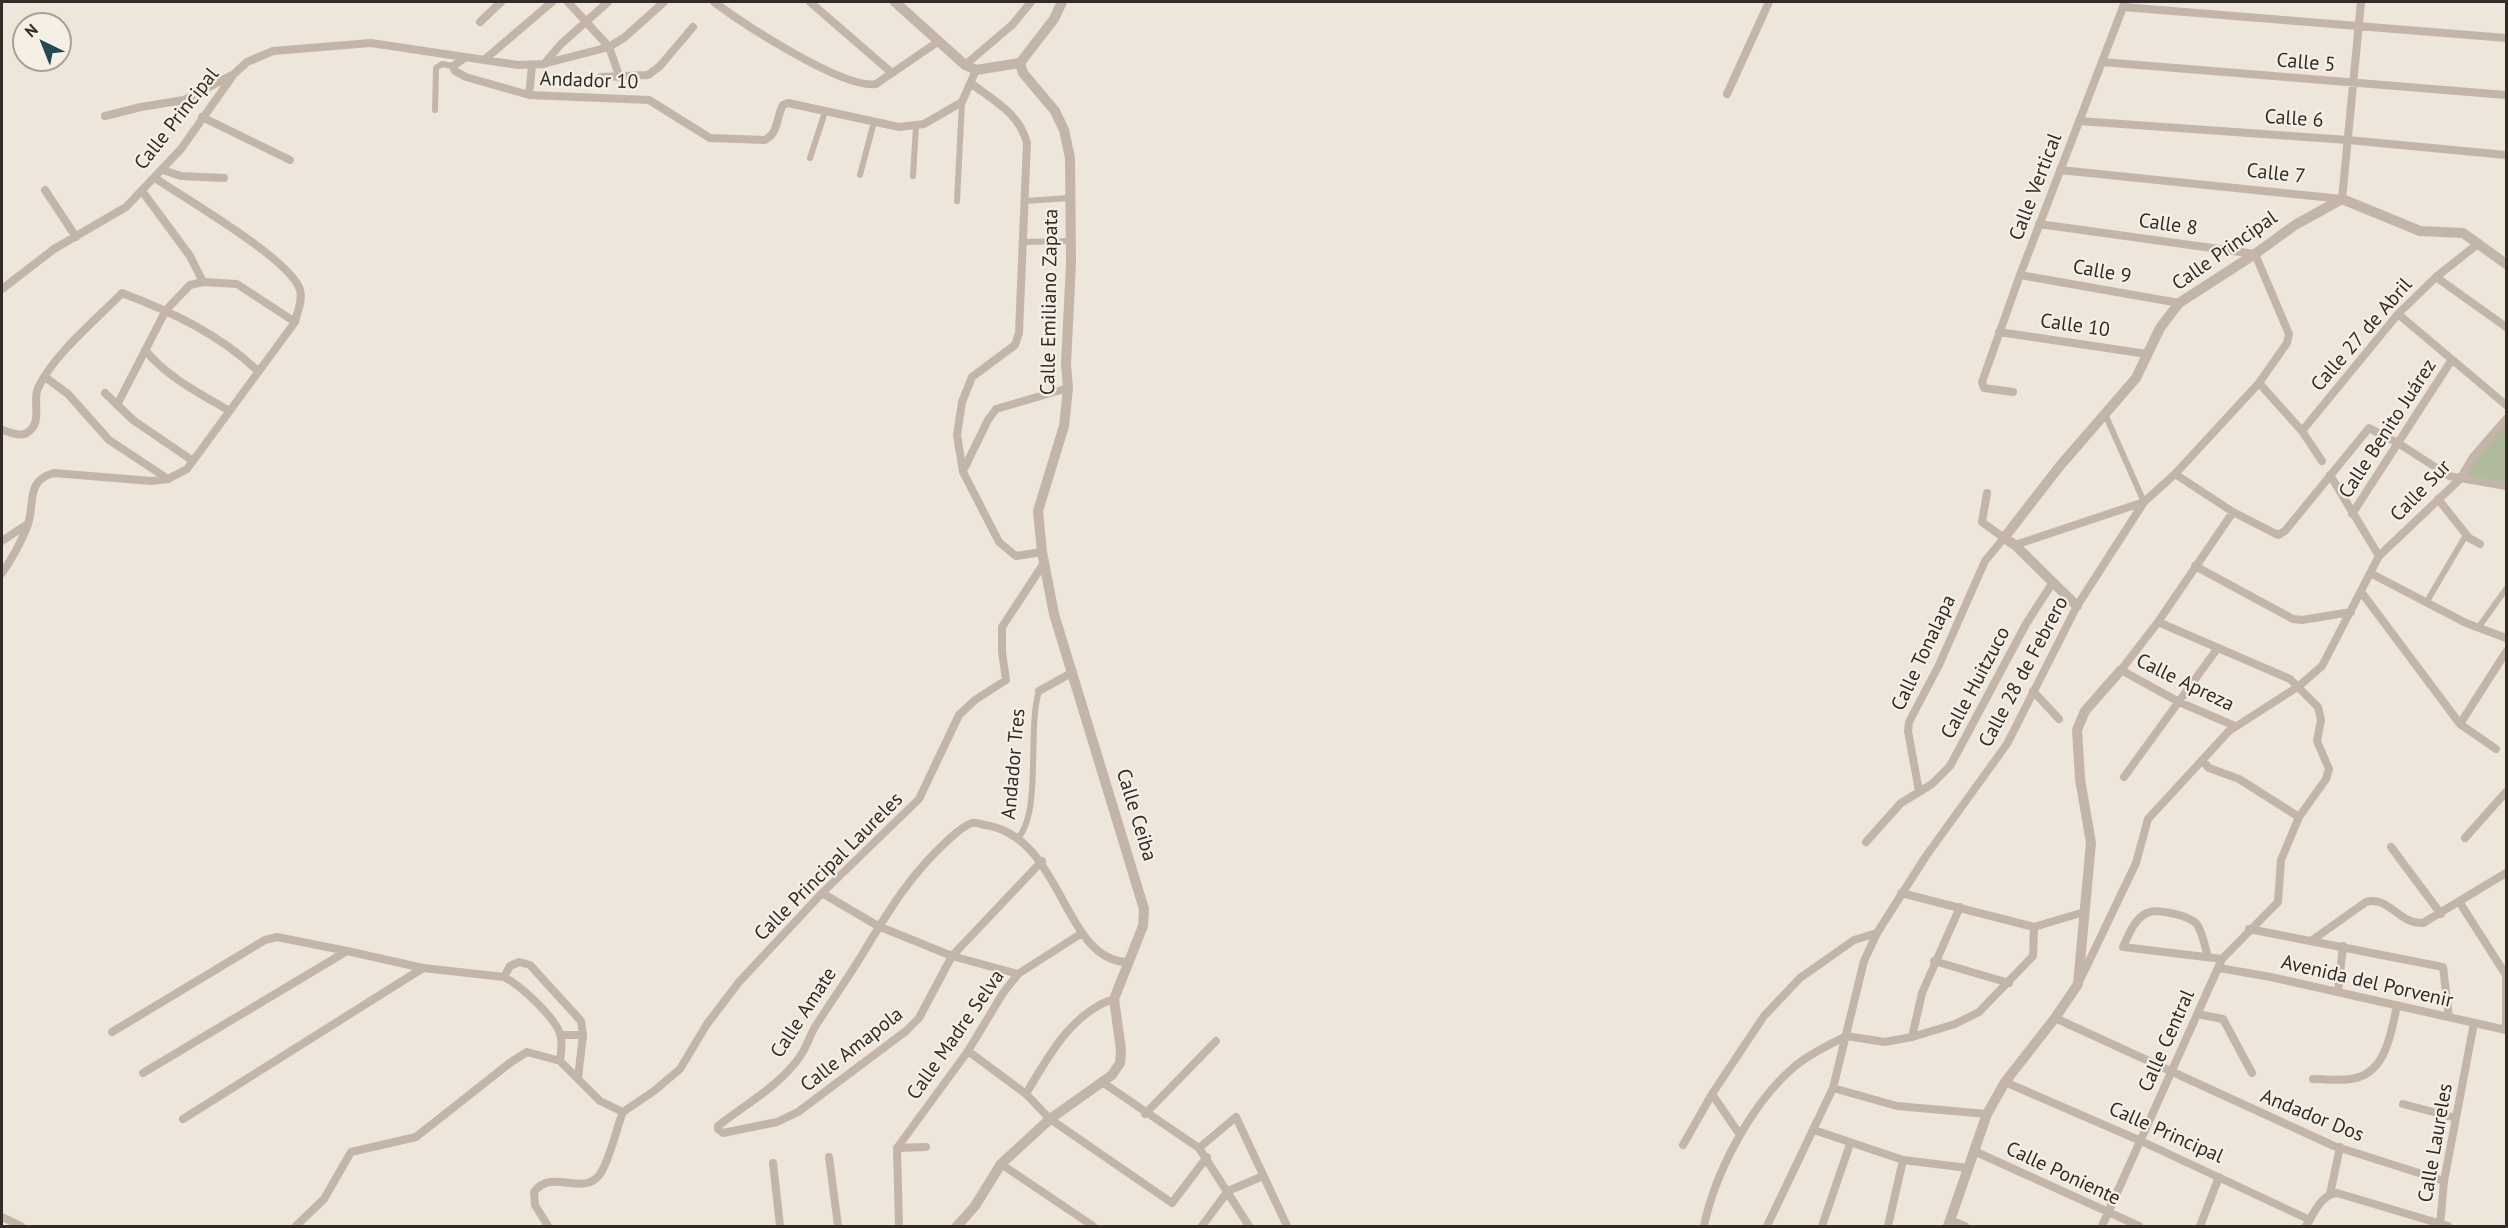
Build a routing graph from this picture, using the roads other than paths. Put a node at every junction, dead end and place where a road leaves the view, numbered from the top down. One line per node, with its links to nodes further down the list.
1 (501, 2): 15 (street)
2 (552, 2): 22 (street)
3 (568, 2): 14 (street)
4 (608, 2): 14 (street)
5 (664, 2): 20 (street)
6 (714, 2): 30 (street)
7 (810, 2): 30 (street)
8 (895, 2): 19 (street)
9 (1031, 2): 26 (street)
10 (1062, 2): 24 (street)
11 (1768, 2): 36 (street)
12 (2361, 2): 17 (street)
13 (2124, 4): 17 (street); 23 (street, Calle Vertical)
14 (586, 21): 20 (street); 25 (street)
15 (480, 22)
16 (693, 27): 33 (street)
17 (2359, 27): 18 (street); 35 (street)
18 (2506, 38)
19 (939, 41): 26 (street); 30 (street)
20 (609, 47): 25 (street, Calle Principal); 33 (street)
21 (466, 57): 22 (street, Calle Principal); 27 (street); 31 (street, Calle Principal)
22 (484, 60): 28 (street, Calle Principal)
23 (2102, 62): 35 (street, Calle 5); 44 (street, Calle Vertical)
24 (1020, 63): 29 (street); 59 (street, Calle Emiliano Zapata)
25 (543, 64): 28 (street, Calle Principal)
26 (965, 65): 29 (street)
27 (453, 66): 37 (street, Andador 10); 40 (street)
28 (532, 66): 37 (street)
29 (976, 70): 34 (street)
30 (892, 73)
31 (234, 74): 42 (street); 43 (street, Calle Principal)
32 (601, 77): 33 (street)
33 (620, 78)
34 (972, 84): 39 (street); 62 (street)
35 (2353, 84): 38 (street, Calle 5); 47 (street)
36 (1727, 94)
37 (529, 95): 41 (street, Andador 10)
38 (2506, 95)
39 (962, 102): 46 (street); 61 (street)
40 (435, 110)
41 (825, 112): 45 (street); 49 (street)
42 (105, 116)
43 (202, 117): 50 (street); 51 (street, Calle Principal)
44 (2079, 120): 47 (street, Calle 6); 52 (street, Calle Vertical)
45 (874, 122): 46 (street); 53 (street)
46 (916, 127): 54 (street)
47 (2348, 140): 48 (street, Calle 6); 60 (street)
48 (2506, 154)
49 (810, 158)
50 (290, 160)
51 (163, 170): 55 (street, Calle Principal); 56 (street)
52 (2060, 170): 60 (street, Calle 7); 63 (street, Calle Vertical)
53 (860, 176)
54 (913, 176)
55 (154, 178): 58 (street, Calle Principal); 77 (street)
56 (224, 178)
57 (45, 190): 64 (street)
58 (142, 191): 64 (street, Calle Principal); 72 (street)
59 (1070, 198): 62 (street); 65 (street, Calle Emiliano Zapata)
60 (2342, 199): 67 (street, Calle 7); 68 (street, Calle Principal)
61 (957, 201)
62 (1025, 201): 66 (street)
63 (2039, 224): 68 (street, Calle 8); 70 (street, Calle Vertical)
64 (76, 237): 73 (street, Calle Principal)
65 (1071, 241): 66 (street); 86 (street, Calle Emiliano Zapata)
66 (1023, 242): 99 (street)
67 (2478, 243): 69 (street, Calle 7); 71 (street, Calle 27 de Abril)
68 (2255, 254): 74 (street, Calle Principal); 85 (street)
69 (2506, 264)
70 (2020, 275): 74 (street, Calle 9); 79 (street, Calle Vertical)
71 (2436, 277): 76 (street, Calle 27 de Abril); 78 (street)
72 (202, 282): 75 (street); 77 (street)
73 (2, 289)
74 (2179, 303): 81 (street, Calle Principal)
75 (166, 310): 80 (street); 83 (street); 84 (street)
76 (2398, 314): 82 (street); 95 (street, Calle 27 de Abril)
77 (295, 322): 83 (street)
78 (2506, 327)
79 (1999, 332): 81 (street, Calle 10); 87 (street, Calle Vertical)
80 (145, 350): 89 (street); 91 (street)
81 (2147, 354): 92 (street, Calle Principal)
82 (2451, 361): 90 (street); 96 (street, Calle Benito Juárez)
83 (258, 371): 91 (street)
84 (45, 377): 94 (street); 102 (street)
85 (2259, 383): 95 (street); 100 (street, Calle 28 de Febrero)
86 (1068, 388): 99 (street); 118 (street, Calle Emiliano Zapata)
87 (2013, 392)
88 (105, 393): 89 (street)
89 (117, 405): 97 (street)
90 (2506, 405)
91 (228, 410): 97 (street)
92 (2105, 414): 107 (street); 112 (street, Calle Principal)
93 (2506, 419): 103 (street, Calle Sur)
94 (2, 430)
95 (2302, 431): 98 (street)
96 (2398, 443): 101 (street); 103 (street); 109 (street, Calle Benito Juárez)
97 (193, 461): 102 (street)
98 (2322, 461)
99 (963, 472): 118 (street)
100 (2175, 474): 107 (street, Calle 28 de Febrero); 108 (street)
101 (2330, 475): 108 (street); 109 (street)
102 (168, 479): 110 (street)
103 (2460, 479): 104 (street); 106 (street, Calle Sur)
104 (2506, 486)
105 (1987, 493): 112 (street)
106 (2438, 499): 111 (street); 117 (street, Calle Sur)
107 (2144, 502): 114 (street); 127 (street, Calle 28 de Febrero)
108 (2234, 512): 120 (street)
109 (2352, 514): 117 (street)
110 (28, 524): 113 (street); 116 (street)
111 (2466, 534): 115 (street); 126 (street)
112 (2004, 538): 114 (street); 146 (street, Calle Tonalapa)
113 (2, 541)
114 (2015, 544): 123 (street)
115 (2480, 544)
116 (15, 554): 119 (street); 121 (street)
117 (2379, 556): 122 (street)
118 (1043, 557): 135 (street, Calle Ceiba); 155 (street, Calle Principal Laureles)
119 (2, 561)
120 (2195, 566): 128 (street); 129 (street)
121 (2, 573)
122 (2372, 574): 125 (street); 126 (street)
123 (2053, 582): 127 (street); 146 (street, Calle Huitzuco)
124 (2506, 589): 130 (street)
125 (2362, 593): 128 (street); 141 (street)
126 (2426, 603): 130 (street)
127 (2077, 606): 138 (street, Calle 28 de Febrero)
128 (2351, 612): 136 (street)
129 (2158, 622): 132 (street); 134 (street)
130 (2478, 628): 131 (street)
131 (2506, 638)
132 (2217, 649): 136 (street); 139 (street)
133 (2506, 652): 141 (street)
134 (2121, 670): 139 (street, Calle Apreza); 159 (street)
135 (1073, 672): 137 (street); 173 (street, Calle Ceiba)
136 (2299, 686): 142 (street); 148 (street)
137 (1039, 691): 149 (street, Andador Tres)
138 (2033, 692): 140 (street); 156 (street, Calle 28 de Febrero)
139 (2179, 702): 142 (street, Calle Apreza); 145 (street)
140 (2059, 719)
141 (2460, 724): 143 (street)
142 (2235, 726): 144 (street)
143 (2496, 749)
144 (2202, 760): 148 (street); 179 (street)
145 (2124, 777)
146 (1919, 791): 151 (street, Calle Huitzuco)
147 (2506, 792): 150 (street)
148 (2299, 817): 163 (street)
149 (1018, 838): 153 (street, Calle Amate); 161 (street, Calle Amate)
150 (2465, 838)
151 (1866, 842)
152 (2391, 847): 160 (street)
153 (1042, 861): 164 (street, Calle Amate); 169 (street, Calle Amapola)
154 (2506, 873): 157 (street)
155 (822, 893): 161 (street); 207 (street, Calle Principal Laureles)
156 (1901, 893): 158 (street); 165 (street, Calle 28 de Febrero)
157 (2460, 903): 160 (street); 187 (street)
158 (1960, 907): 162 (street); 172 (street)
159 (2084, 912): 162 (street); 179 (street)
160 (2441, 914): 166 (street)
161 (878, 926): 169 (street); 213 (street, Calle Amate)
162 (2034, 927): 178 (street)
163 (2249, 929): 166 (street); 171 (street)
164 (1082, 933): 173 (street, Calle Amate); 176 (street, Calle Madre Selva)
165 (1877, 933): 191 (street, Calle 28 de Febrero); 205 (street)
166 (2312, 940): 167 (street)
167 (2343, 946): 180 (street); 184 (street)
168 (347, 951): 174 (street); 188 (street); 196 (street)
169 (952, 956): 176 (street); 213 (street, Calle Amapola)
170 (2208, 957): 170 (street); 171 (street)
171 (2222, 959): 175 (street, Calle Central)
172 (1934, 961): 178 (street); 192 (street)
173 (1128, 962): 181 (street, Calle Ceiba)
174 (423, 968): 177 (street); 211 (street)
175 (2219, 968): 180 (street, Avenida del Porvenir); 183 (street, Calle Central)
176 (1018, 974): 194 (street, Calle Madre Selva)
177 (504, 977): 189 (street); 190 (street)
178 (2009, 983): 192 (street)
179 (2078, 984): 185 (street)
180 (2338, 992): 182 (street, Avenida del Porvenir)
181 (1114, 999): 201 (street, Calle Ceiba); 204 (street)
182 (2397, 1005): 184 (street, Avenida del Porvenir); 200 (street)
183 (2197, 1014): 197 (street, Calle Central); 198 (street)
184 (2450, 1017): 186 (street, Avenida del Porvenir)
185 (2055, 1018): 197 (street, Andador Dos); 202 (street)
186 (2474, 1023): 187 (street, Avenida del Porvenir); 210 (street, Calle Laureles)
187 (2506, 1030)
188 (112, 1032)
189 (561, 1035): 190 (street); 195 (street)
190 (583, 1035): 199 (street)
191 (1846, 1036): 192 (street); 203 (street, Calle 28 de Febrero); 215 (street)
192 (1912, 1037)
193 (1216, 1041): 208 (street)
194 (968, 1051): 204 (street); 221 (street, Calle Madre Selva)
195 (560, 1061): 199 (street); 241 (street)
196 (143, 1073)
197 (2171, 1073): 216 (street, Calle Central); 220 (street, Andador Dos)
198 (2252, 1073)
199 (578, 1078): 207 (street)
200 (2313, 1079)
201 (1102, 1082): 208 (street); 212 (street)
202 (2005, 1082): 209 (street); 216 (street, Calle Principal)
203 (1833, 1088): 209 (street); 214 (street, Calle 28 de Febrero)
204 (1026, 1094): 212 (street)
205 (1712, 1094): 215 (street); 218 (street)
206 (2403, 1104): 210 (street)
207 (622, 1112): 242 (street)
208 (1145, 1113): 222 (street)
209 (1987, 1114): 223 (street)
210 (2456, 1118): 232 (street, Calle Laureles)
211 (183, 1119)
212 (1050, 1119): 225 (street); 228 (street)
213 (718, 1129)
214 (1814, 1130): 217 (street); 252 (street, Calle 28 de Febrero)
215 (1740, 1135): 251 (street)
216 (2141, 1141): 231 (street, Calle Principal); 235 (street, Calle Central)
217 (1850, 1144): 226 (street); 253 (street)
218 (1683, 1145)
219 (926, 1147): 221 (street)
220 (2340, 1147): 232 (street, Andador Dos); 234 (street)
221 (897, 1148): 245 (street)
222 (1198, 1148): 225 (street); 230 (street)
223 (1974, 1151): 229 (street); 235 (street, Calle Poniente)
224 (829, 1157): 244 (street)
225 (1207, 1157): 233 (street)
226 (1903, 1160): 229 (street); 254 (street)
227 (773, 1163): 243 (street)
228 (1001, 1164): 246 (street); 247 (street)
229 (1968, 1168): 237 (street)
230 (1263, 1176): 233 (street); 250 (street)
231 (2219, 1177): 238 (street, Calle Principal); 258 (street)
232 (2444, 1181): 239 (street, Calle Laureles)
233 (1228, 1191): 248 (street); 249 (street)
234 (2330, 1194): 238 (street); 239 (street, Calle Laureles)
235 (2108, 1213): 256 (street, Calle Central); 257 (street, Calle Poniente)
236 (2, 1217): 240 (street)
237 (1949, 1223): 255 (street)
238 (2308, 1223)
239 (2442, 1226)
240 (21, 1227)
241 (296, 1227)
242 (548, 1227)
243 (780, 1227)
244 (838, 1227)
245 (898, 1227)
246 (957, 1227)
247 (1093, 1227)
248 (1202, 1227)
249 (1249, 1227)
250 (1287, 1227)
251 (1704, 1227)
252 (1767, 1227)
253 (1822, 1227)
254 (1888, 1227)
255 (1965, 1227)
256 (2102, 1227)
257 (2139, 1227)
258 (2200, 1227)

